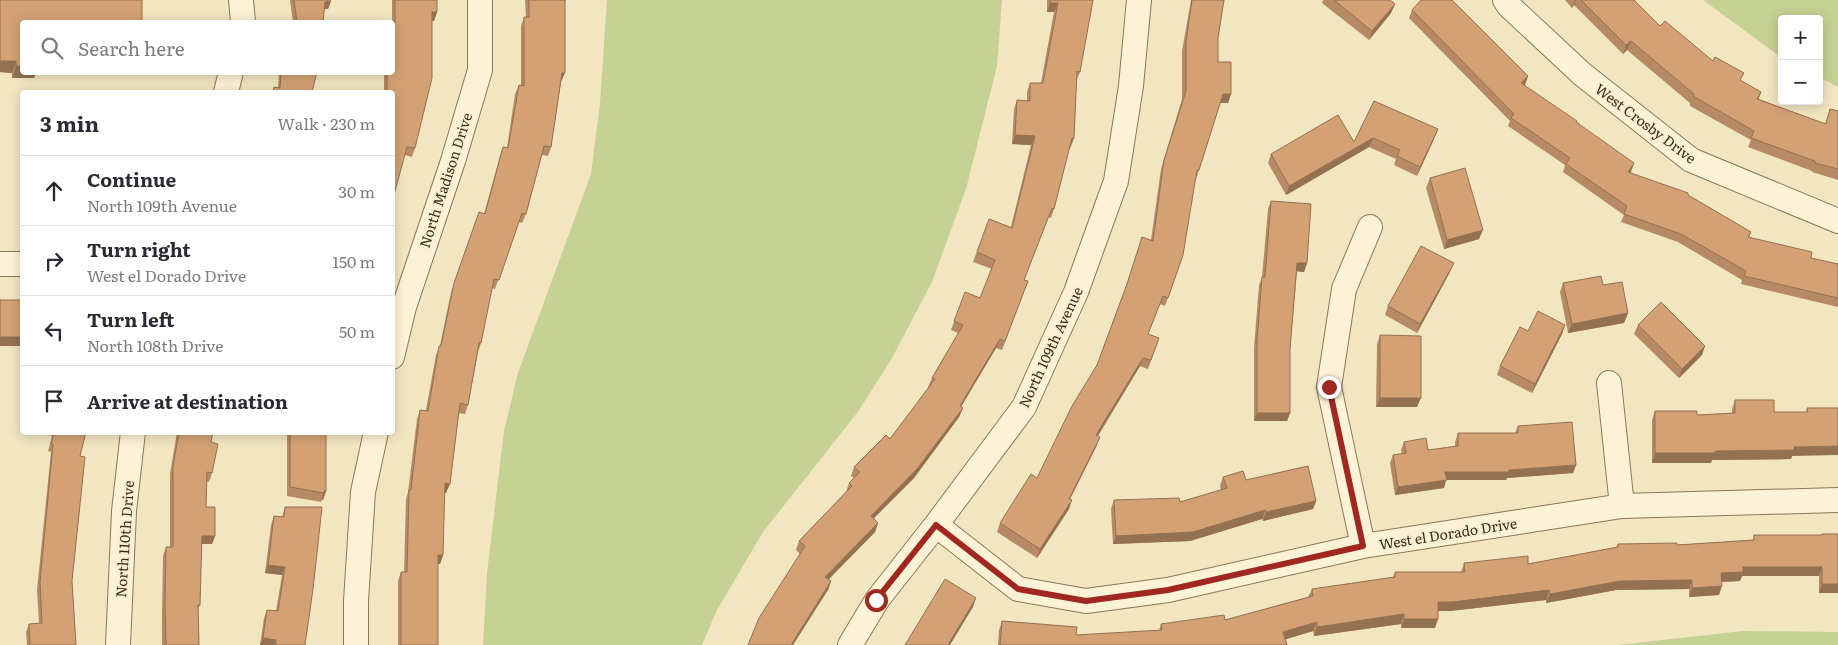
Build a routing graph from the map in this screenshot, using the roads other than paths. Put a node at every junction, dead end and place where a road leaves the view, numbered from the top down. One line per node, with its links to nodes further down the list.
1 (241, 0): 5 (street)
2 (480, 0): 12 (street, North Madison Drive)
3 (1138, 0): 18 (street, North 109th Avenue)
4 (1505, 0): 8 (street, West Crosby Drive)
5 (243, 20)
6 (231, 75): 7 (street)
7 (227, 90)
8 (1838, 221)
9 (1370, 227): 19 (street)
10 (0, 264): 11 (street)
11 (20, 264)
12 (395, 344)
13 (1609, 384): 17 (street)
14 (133, 435): 20 (street, North 110th Drive)
15 (375, 435): 21 (street)
16 (1838, 500): 17 (street, West el Dorado Drive)
17 (1622, 506): 19 (street, West el Dorado Drive)
18 (936, 525): 19 (street, West el Dorado Drive); 22 (street, North 109th Avenue)
19 (1363, 546)
20 (118, 645)
21 (356, 645)
22 (850, 645)

